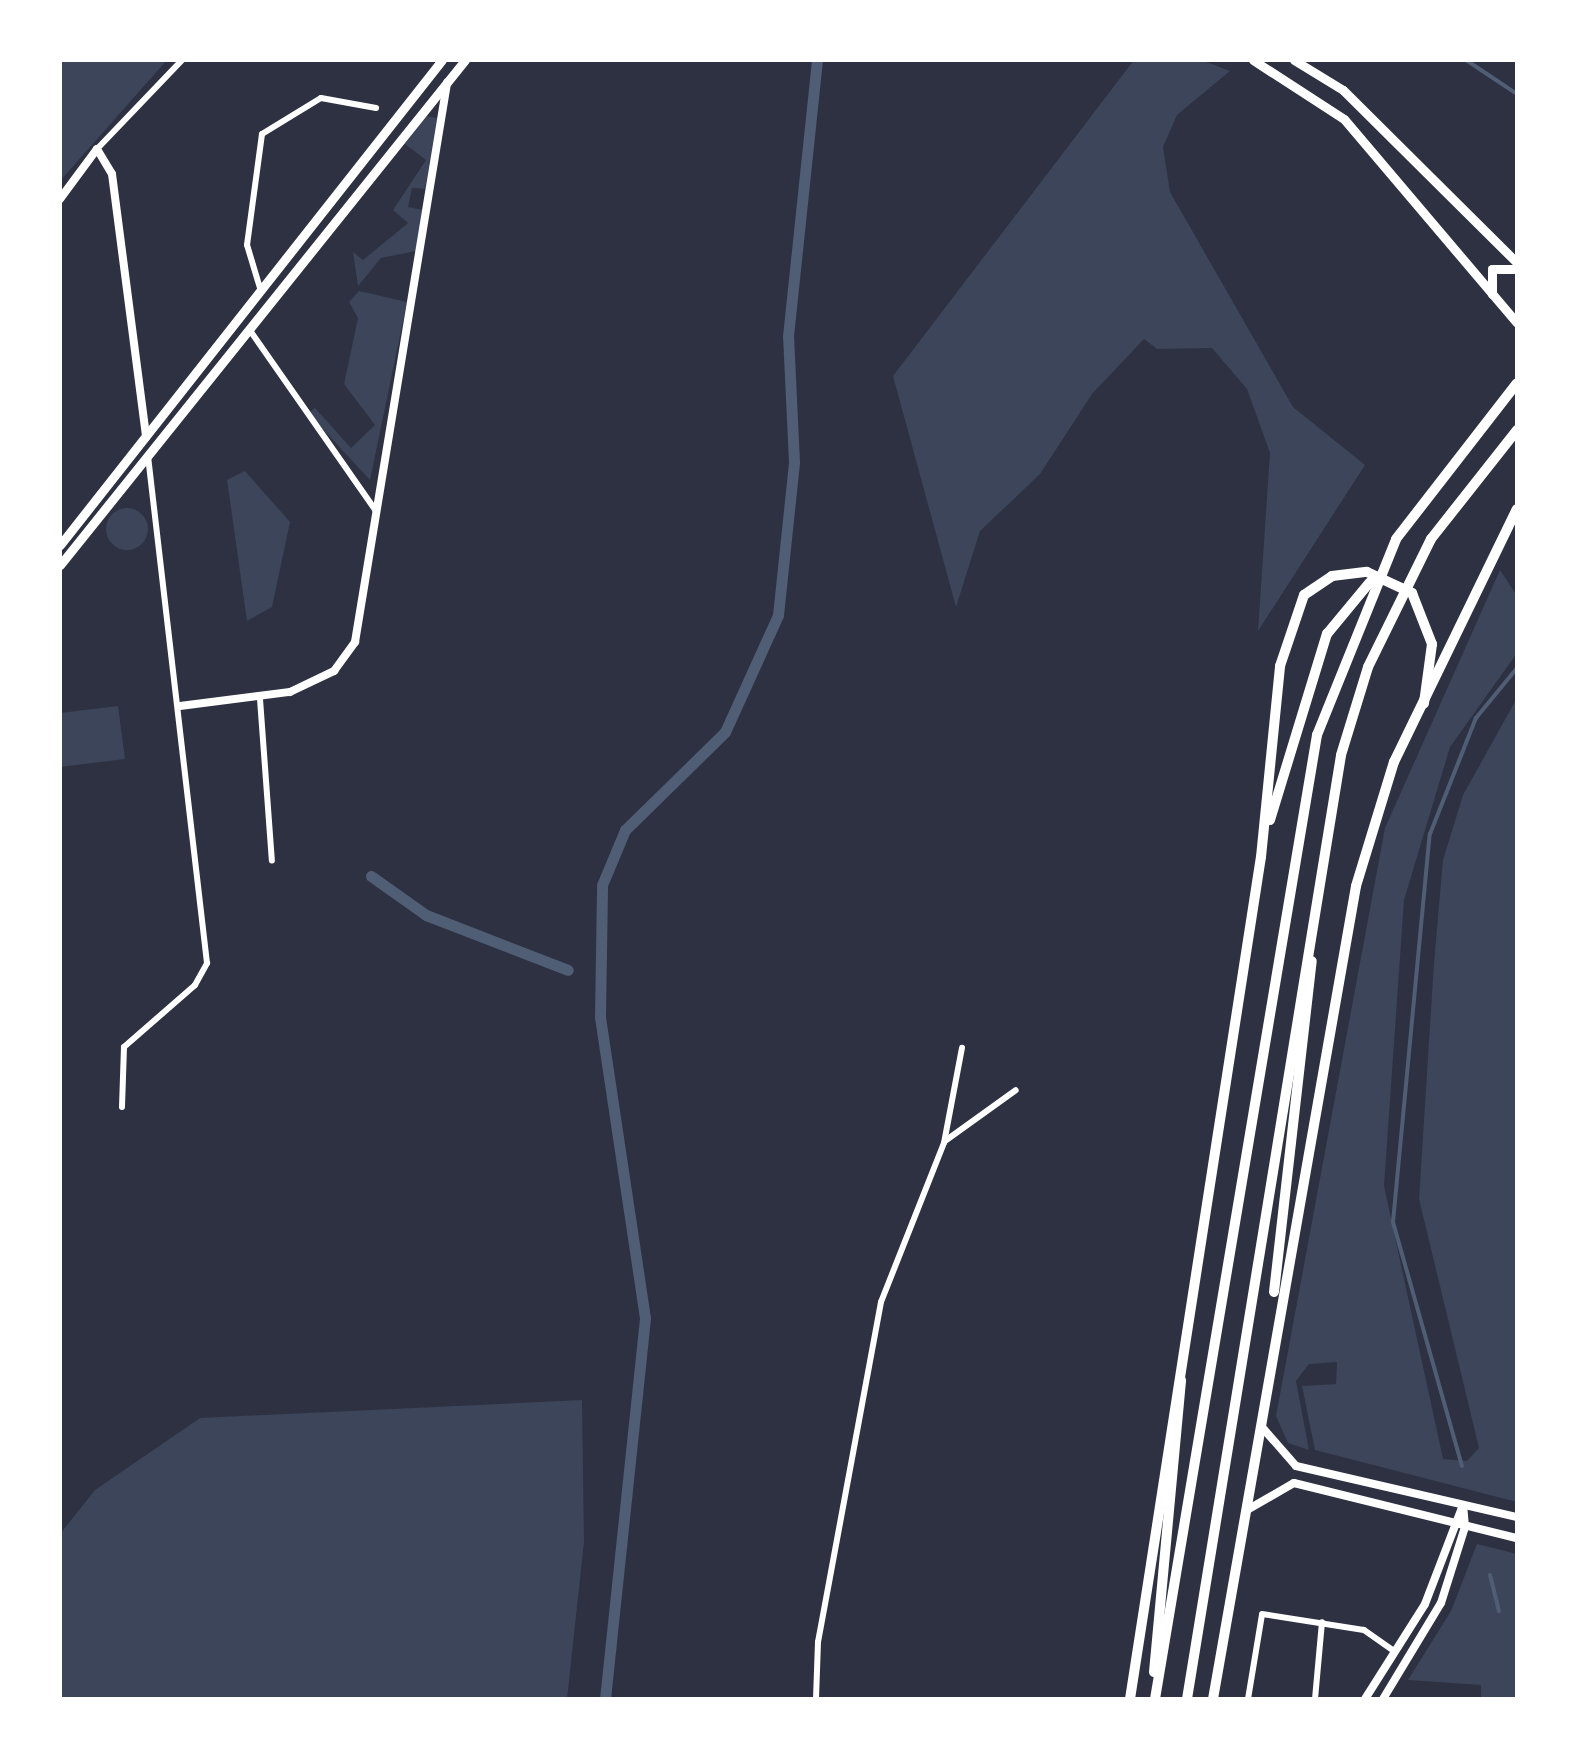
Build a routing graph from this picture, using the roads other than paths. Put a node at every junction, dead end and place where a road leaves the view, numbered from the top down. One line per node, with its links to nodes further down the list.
1 (182, 60): 8 (street)
2 (442, 60): 11 (main road)
3 (465, 60): 6 (main road)
4 (1253, 60): 12 (main road)
5 (1294, 60): 10 (main road)
6 (447, 83): 15 (main road); 21 (street)
7 (376, 108): 11 (street)
8 (97, 149): 9 (street); 18 (street)
9 (60, 199)
10 (1517, 266): 12 (main road)
11 (260, 288): 13 (main road)
12 (1493, 297): 14 (main road)
13 (242, 312): 15 (main road); 18 (main road)
14 (1517, 324)
15 (248, 328): 19 (main road); 21 (street)
16 (1517, 383): 24 (highway)
17 (1517, 430): 30 (highway)
18 (146, 437): 19 (main road); 22 (main road)
19 (148, 455): 23 (main road); 27 (street)
20 (1517, 509): 26 (highway)
21 (378, 515): 25 (street)
22 (60, 545)
23 (60, 566)
24 (1378, 573): 26 (highway); 28 (highway); 28 (highway); 47 (highway)
25 (260, 699): 27 (street); 29 (street)
26 (1424, 703): 36 (highway)
27 (180, 706): 33 (street)
28 (1261, 857): 35 (highway)
29 (272, 861)
30 (1314, 910): 36 (highway); 48 (highway)
31 (962, 1048): 34 (street)
32 (1016, 1090): 34 (street)
33 (122, 1107)
34 (944, 1142): 45 (street)
35 (1186, 1320): 46 (highway); 47 (highway)
36 (1257, 1419): 37 (street); 38 (highway)
37 (1463, 1504): 39 (street); 40 (street); 41 (street)
38 (1241, 1515): 40 (street); 49 (highway)
39 (1517, 1517)
40 (1448, 1523): 41 (street); 44 (street)
41 (1465, 1527): 42 (street); 53 (street)
42 (1517, 1538)
43 (1322, 1622): 44 (street); 50 (street); 51 (street)
44 (1394, 1651): 52 (street)
45 (816, 1699)
46 (1130, 1699)
47 (1154, 1699)
48 (1187, 1699)
49 (1213, 1699)
50 (1248, 1699)
51 (1315, 1699)
52 (1365, 1699)
53 (1383, 1699)

